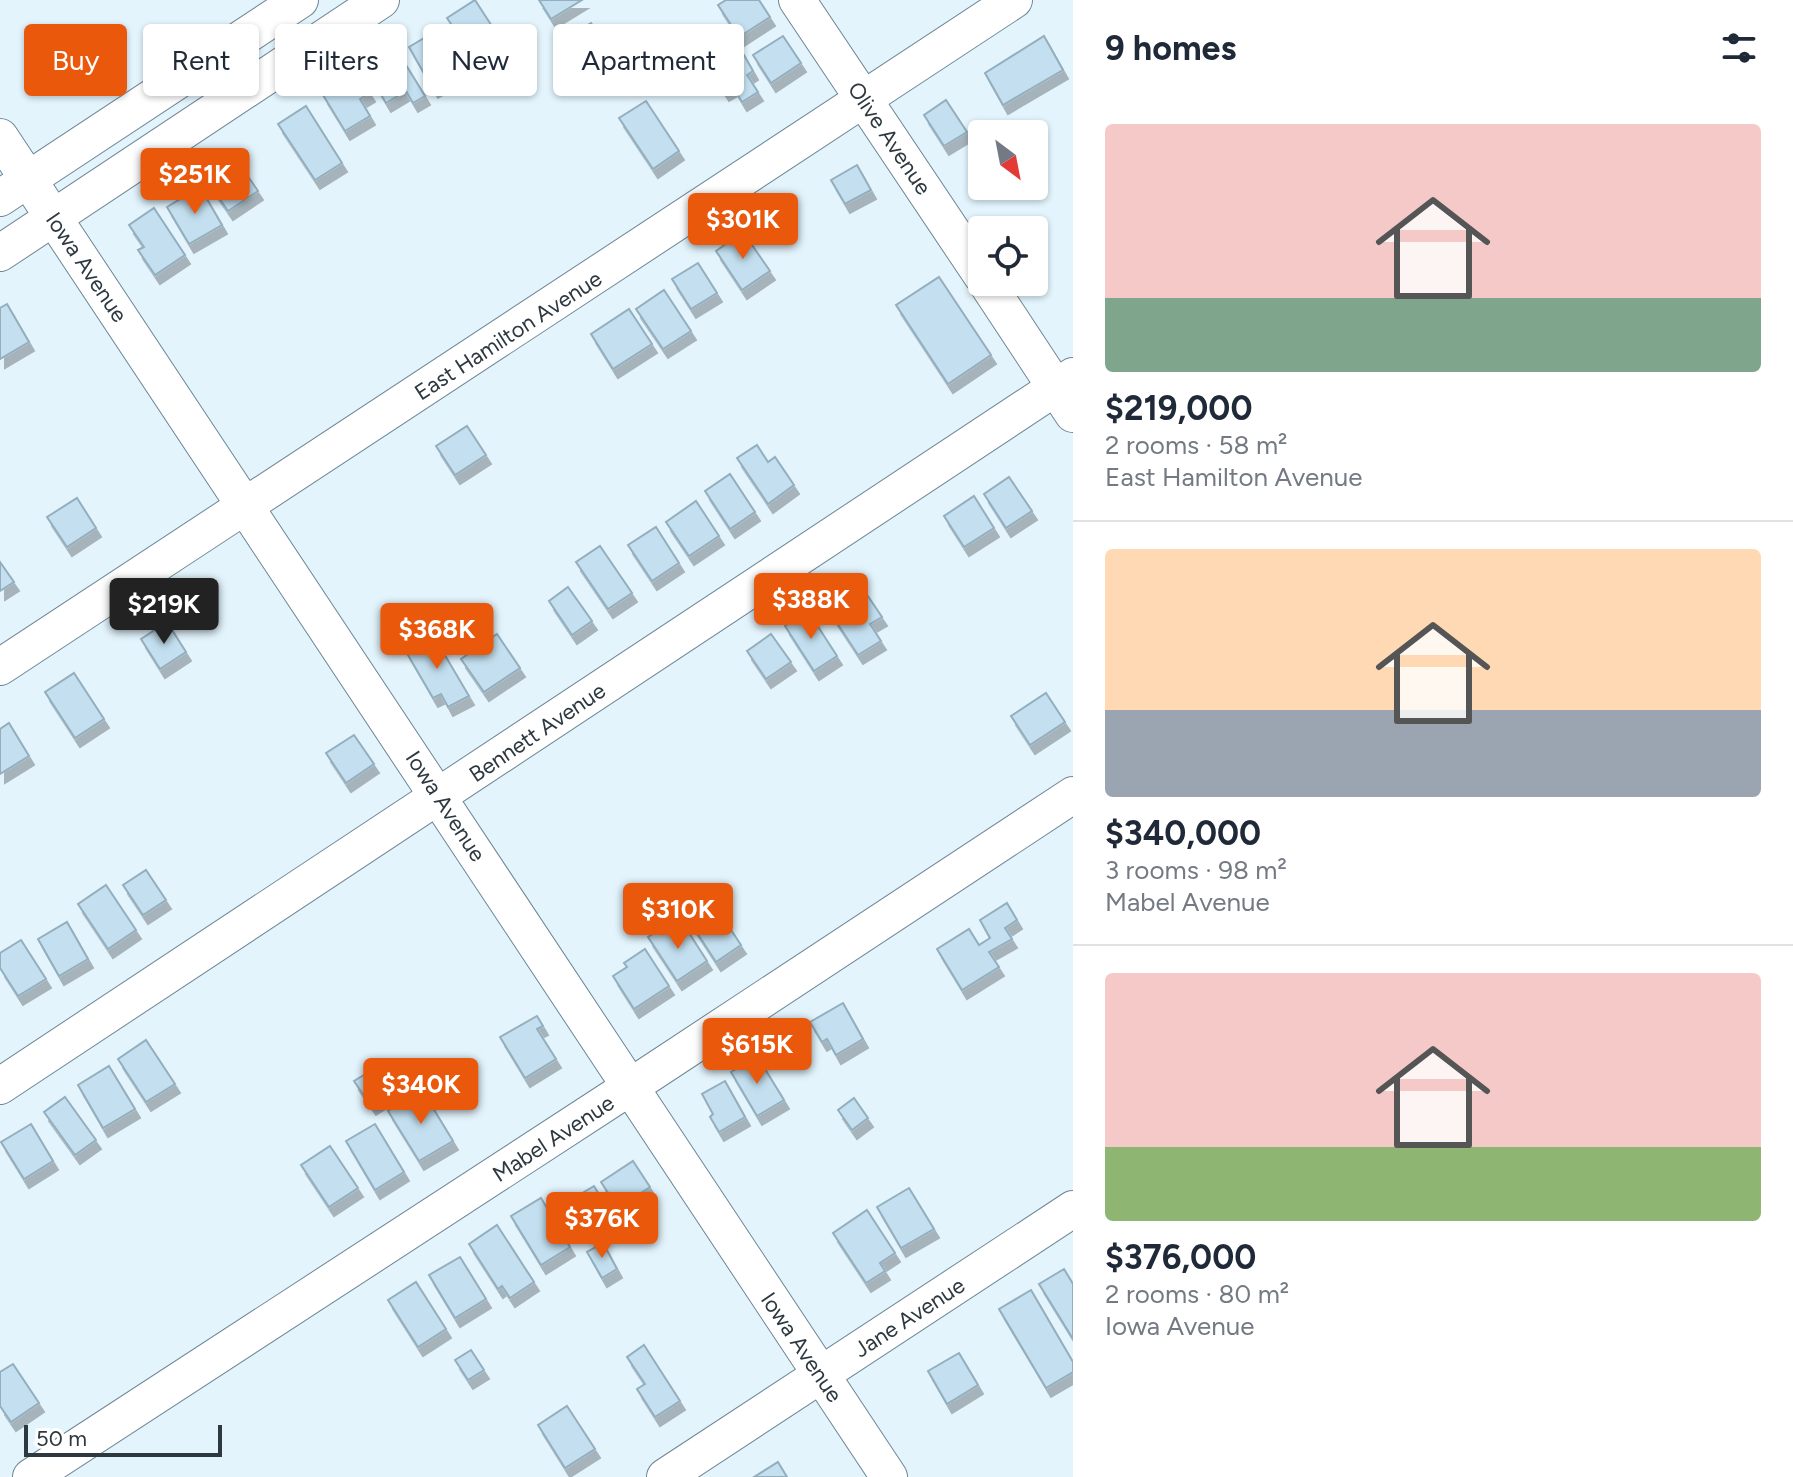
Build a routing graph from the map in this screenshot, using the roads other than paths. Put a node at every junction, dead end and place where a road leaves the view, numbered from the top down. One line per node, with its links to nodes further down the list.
1 (300, 0): 7 (street)
2 (797, 0): 5 (street, Olive Avenue)
3 (1014, 0): 5 (street, East Hamilton Avenue)
4 (369, 3): 8 (street)
5 (865, 100): 10 (street, Olive Avenue); 13 (street, East Hamilton Avenue)
6 (0, 137): 7 (street, Iowa Avenue)
7 (14, 188): 8 (street, Iowa Avenue)
8 (54, 217): 9 (street); 13 (street, Iowa Avenue)
9 (0, 253)
10 (968, 255)
11 (996, 296): 12 (street)
12 (1067, 393): 16 (street, Bennett Avenue)
13 (246, 507): 14 (street, East Hamilton Avenue); 16 (street, Iowa Avenue)
14 (0, 667)
15 (1073, 795): 18 (street, Mabel Avenue)
16 (439, 797): 17 (street, Bennett Avenue); 18 (street, Iowa Avenue)
17 (0, 1086)
18 (630, 1087): 20 (street, Iowa Avenue); 21 (street, Mabel Avenue)
19 (1073, 1209): 20 (street, Jane Avenue)
20 (820, 1375): 22 (street, Jane Avenue); 23 (street, Iowa Avenue)
21 (31, 1477)
22 (665, 1477)
23 (889, 1477)

